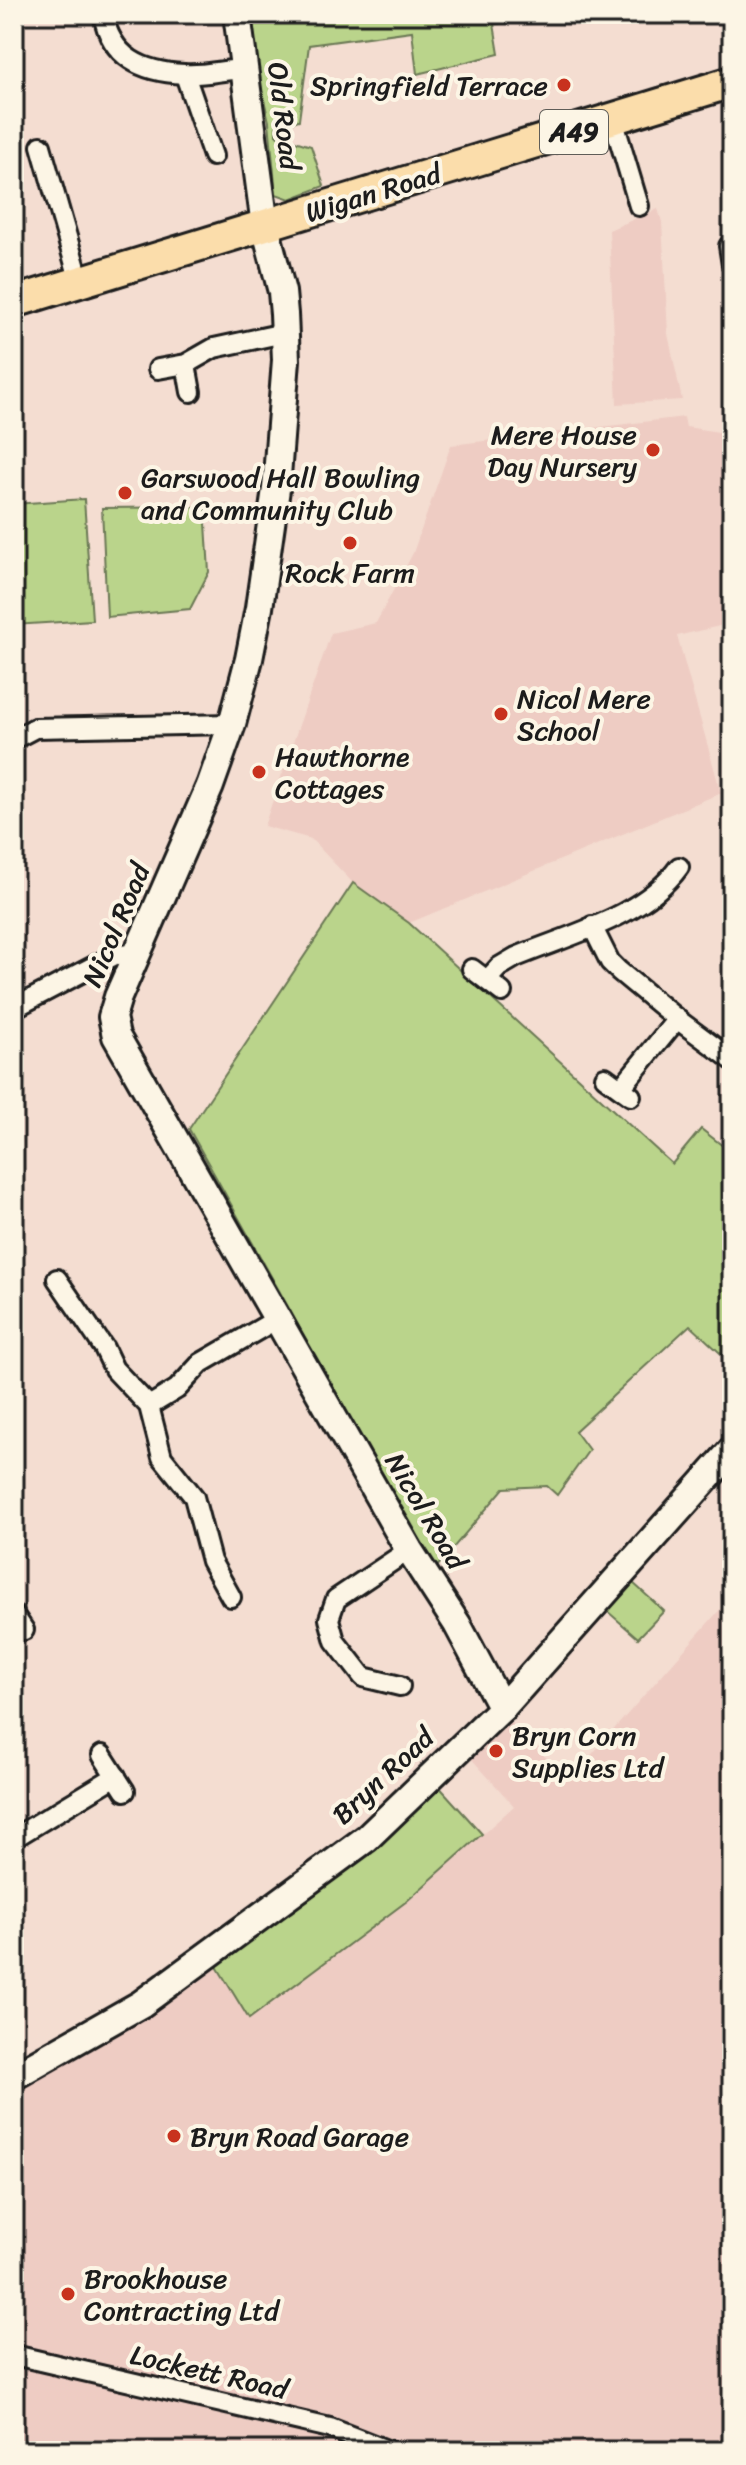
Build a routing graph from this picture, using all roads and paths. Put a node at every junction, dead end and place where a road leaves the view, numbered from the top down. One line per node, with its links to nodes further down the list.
1 (103, 14): 4 (street)
2 (237, 14): 3 (street, Old Road)
3 (246, 69): 4 (street); 10 (street, Old Road)
4 (185, 75): 8 (street)
5 (732, 82): 6 (main road, Wigan Road / A49)
6 (613, 119): 9 (street); 10 (main road, Wigan Road / A49)
7 (41, 146): 11 (street)
8 (213, 156)
9 (639, 206)
10 (265, 226): 11 (main road, Wigan Road / A49); 13 (street, Nicol Road)
11 (80, 282): 12 (main road, Wigan Road / A49)
12 (14, 302)
13 (284, 333): 14 (street); 17 (street, Nicol Road)
14 (186, 364): 15 (street); 16 (street)
15 (158, 369)
16 (191, 392)
17 (232, 724): 18 (street); 21 (street, Nicol Road)
18 (14, 739)
19 (679, 867): 20 (street)
20 (592, 926): 22 (street); 24 (street)
21 (138, 954): 23 (street); 28 (street, Nicol Road)
22 (487, 980)
23 (14, 1008)
24 (677, 1019): 25 (street); 26 (street)
25 (732, 1060)
26 (605, 1077)
27 (54, 1277): 29 (street)
28 (277, 1319): 29 (street); 31 (street, Nicol Road)
29 (149, 1406): 32 (street)
30 (732, 1450): 34 (street, Bryn Road)
31 (409, 1550): 33 (street); 34 (street, Nicol Road)
32 (232, 1599)
33 (400, 1686)
34 (502, 1708): 37 (street, Bryn Road)
35 (102, 1755): 36 (street)
36 (14, 1838)
37 (14, 2076)
38 (14, 2355): 39 (street, Lockett Road)
39 (389, 2451)

